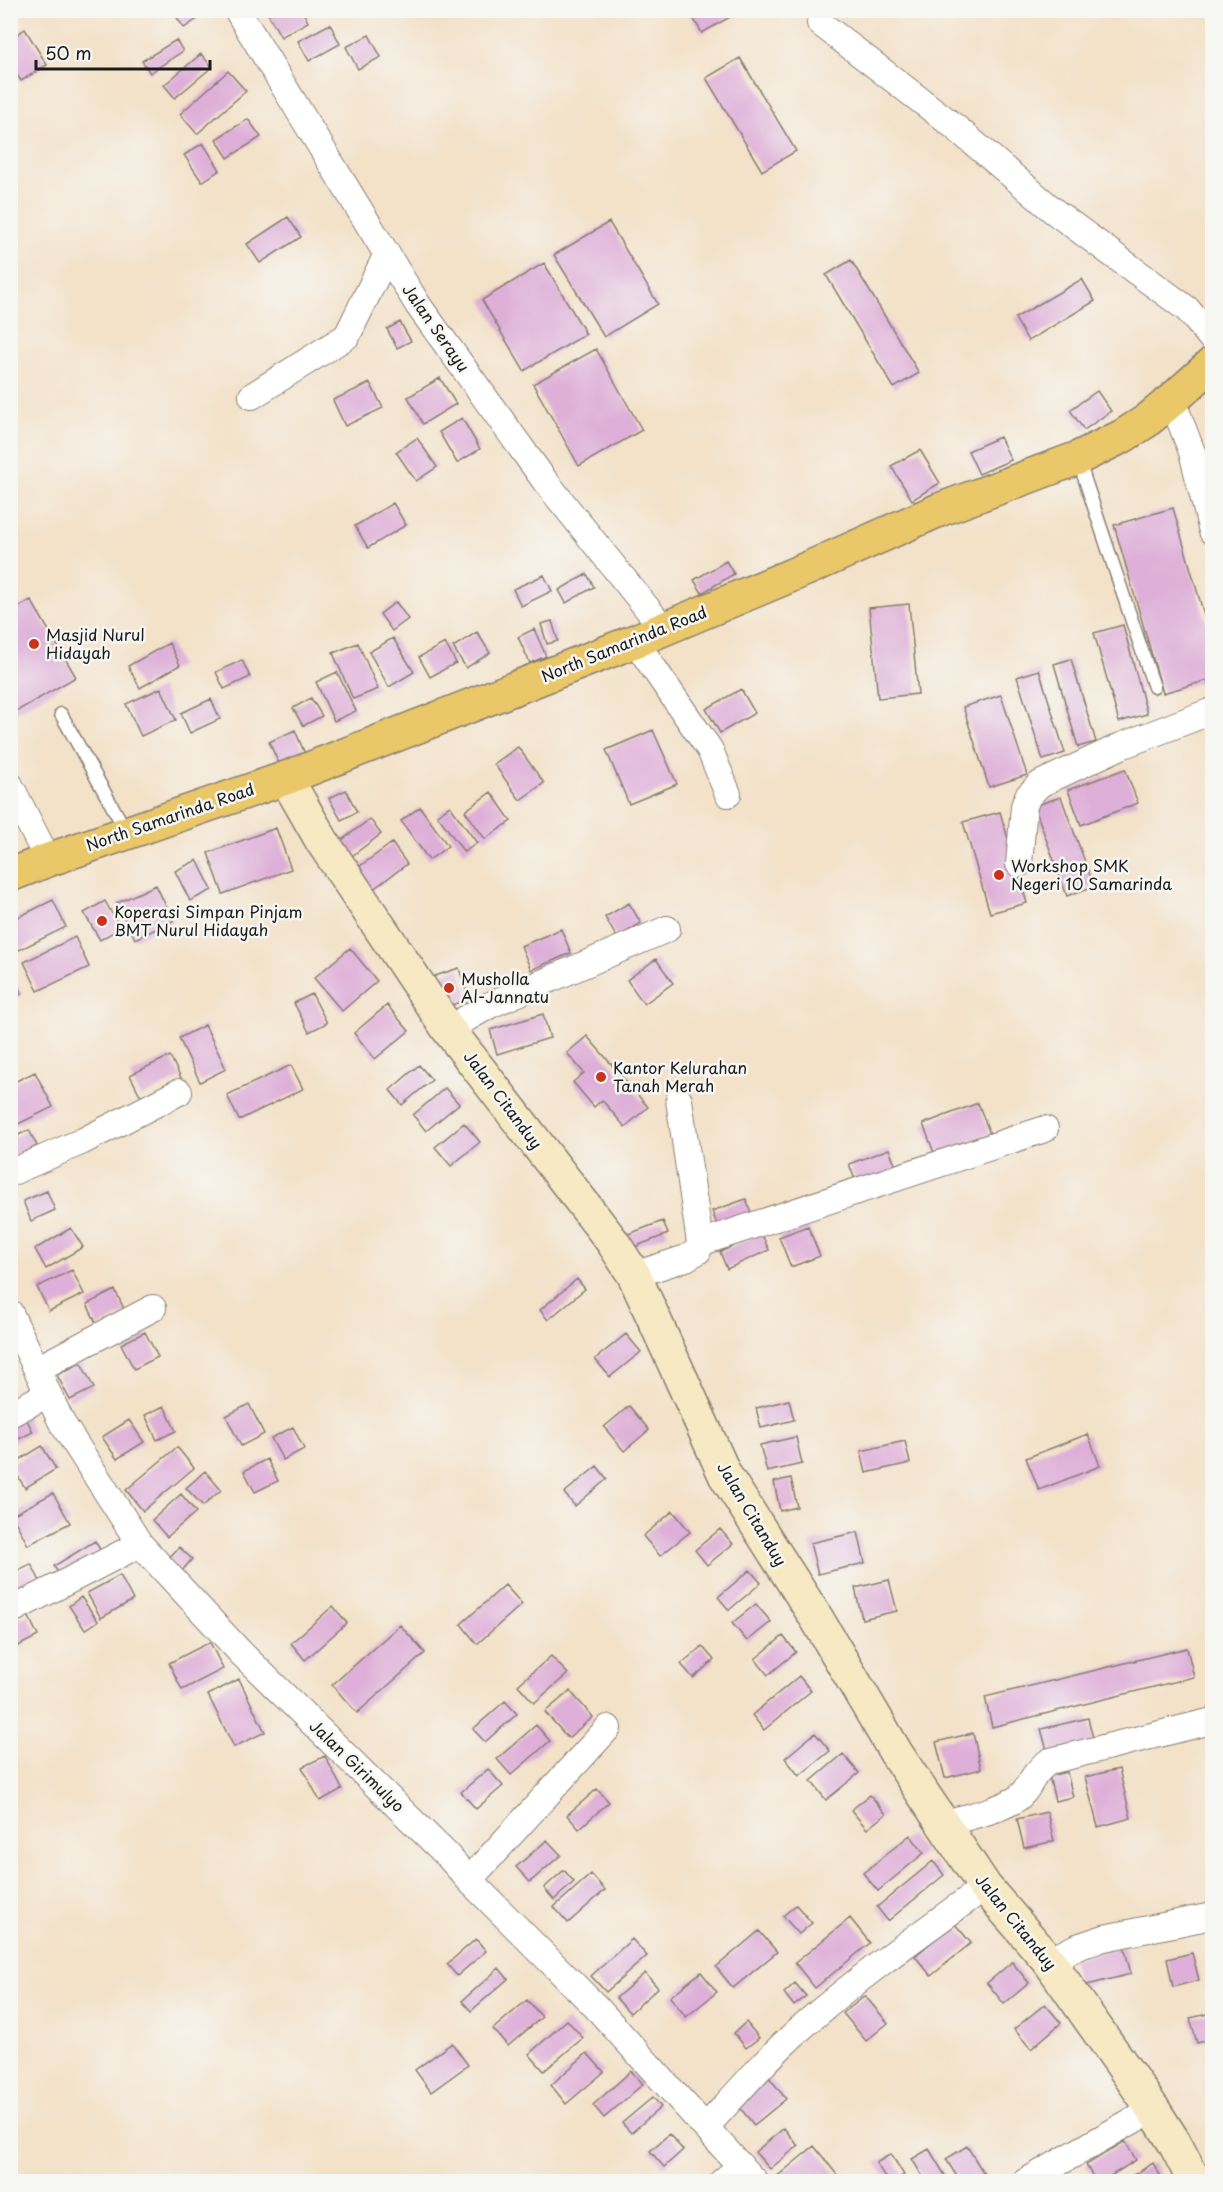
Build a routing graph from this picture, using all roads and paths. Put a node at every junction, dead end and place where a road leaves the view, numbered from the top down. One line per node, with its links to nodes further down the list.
1 (237, 10): 3 (street, Jalan Serayu)
2 (820, 23): 4 (street)
3 (387, 254): 6 (street); 10 (street, Jalan Serayu)
4 (1212, 339)
5 (1212, 364): 7 (highway, North Samarinda Road)
6 (252, 396)
7 (1173, 400): 8 (highway, North Samarinda Road); 9 (street)
8 (1078, 458): 10 (highway, North Samarinda Road); 11 (lane)
9 (1212, 531)
10 (649, 634): 14 (highway, North Samarinda Road); 16 (street, Jalan Serayu)
11 (1154, 687)
12 (1212, 711): 19 (street)
13 (61, 714): 17 (lane)
14 (286, 778): 17 (highway, North Samarinda Road); 22 (street, Jalan Citanduy)
15 (10, 785): 18 (street)
16 (729, 794)
17 (127, 832): 18 (highway, North Samarinda Road)
18 (48, 860): 20 (highway, North Samarinda Road)
19 (1019, 864)
20 (10, 875)
21 (667, 929): 22 (street)
22 (448, 1029): 28 (street, Jalan Citanduy)
23 (179, 1092): 26 (street)
24 (679, 1100): 27 (street)
25 (1045, 1129): 27 (street)
26 (10, 1173)
27 (700, 1243): 28 (street)
28 (634, 1275): 38 (street, Jalan Citanduy)
29 (153, 1308): 31 (street)
30 (10, 1313): 31 (street, Jalan Girimulyo)
31 (37, 1369): 32 (street, Jalan Girimulyo)
32 (48, 1394): 33 (street); 34 (street, Jalan Girimulyo)
33 (10, 1414)
34 (140, 1544): 35 (street); 39 (street, Jalan Girimulyo)
35 (10, 1611)
36 (1212, 1721): 38 (street)
37 (608, 1728): 39 (street)
38 (942, 1824): 40 (street, Jalan Citanduy)
39 (469, 1880): 44 (street, Jalan Girimulyo)
40 (985, 1887): 42 (street, Jalan Citanduy); 44 (street)
41 (1212, 1916): 42 (street)
42 (1049, 1961): 43 (street, Jalan Citanduy)
43 (1153, 2109): 46 (street); 47 (street, Jalan Citanduy)
44 (706, 2127): 45 (street, Jalan Girimulyo)
45 (739, 2176)
46 (1025, 2181)
47 (1195, 2181)

